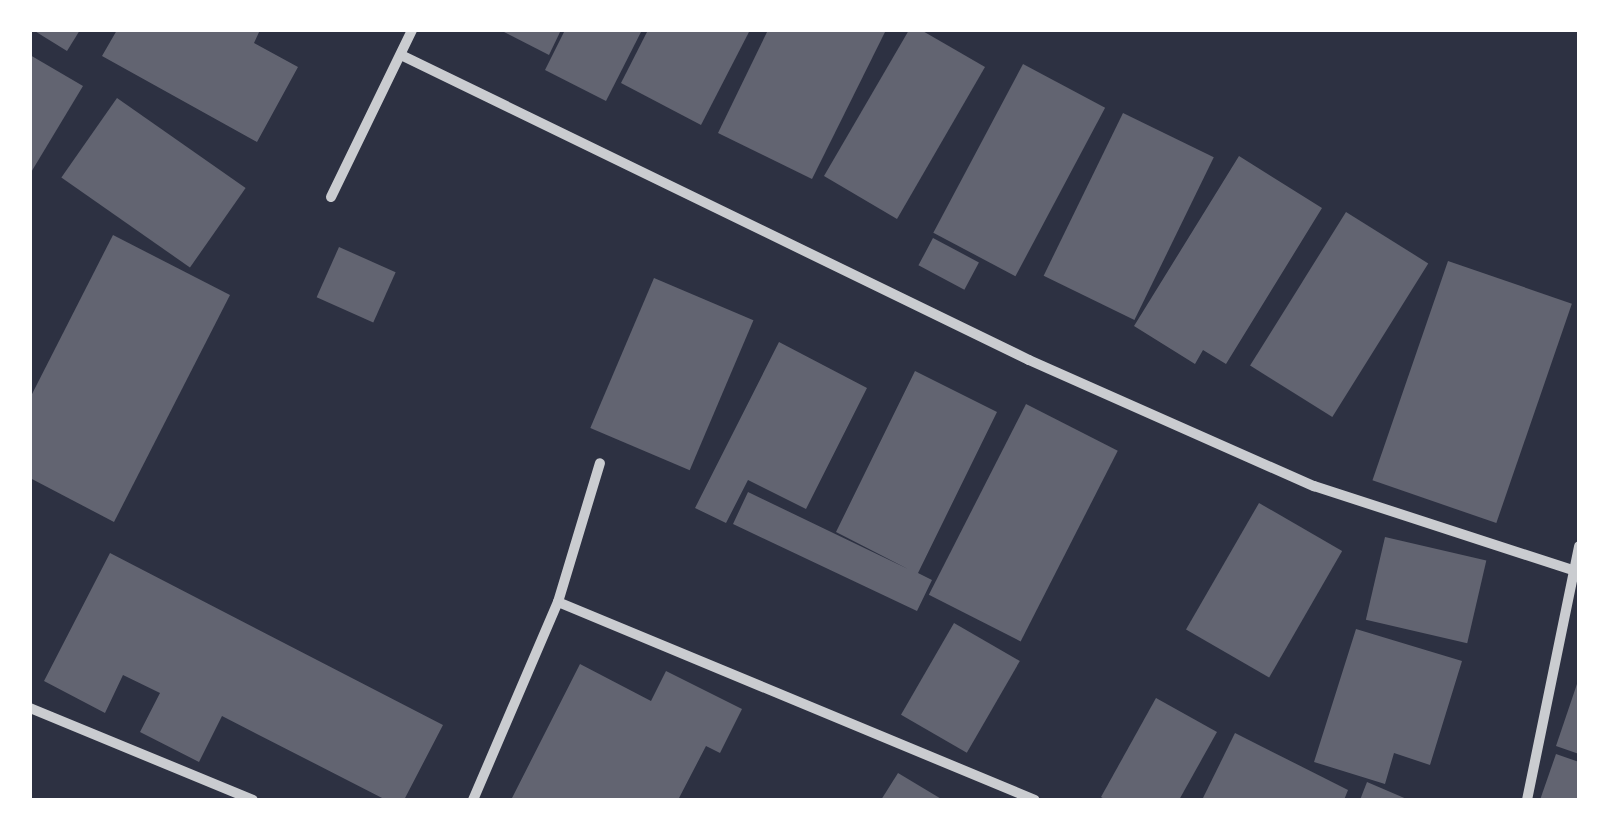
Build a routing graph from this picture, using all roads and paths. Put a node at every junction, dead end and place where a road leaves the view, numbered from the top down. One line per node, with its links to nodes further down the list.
1 (412, 30): 2 (street)
2 (401, 55): 3 (street); 6 (street)
3 (331, 197)
4 (600, 464): 7 (street)
5 (1579, 546): 6 (street)
6 (1572, 570): 12 (street)
7 (558, 602): 10 (street); 11 (street)
8 (30, 708): 9 (street)
9 (253, 800)
10 (473, 800)
11 (1035, 800)
12 (1528, 800)

